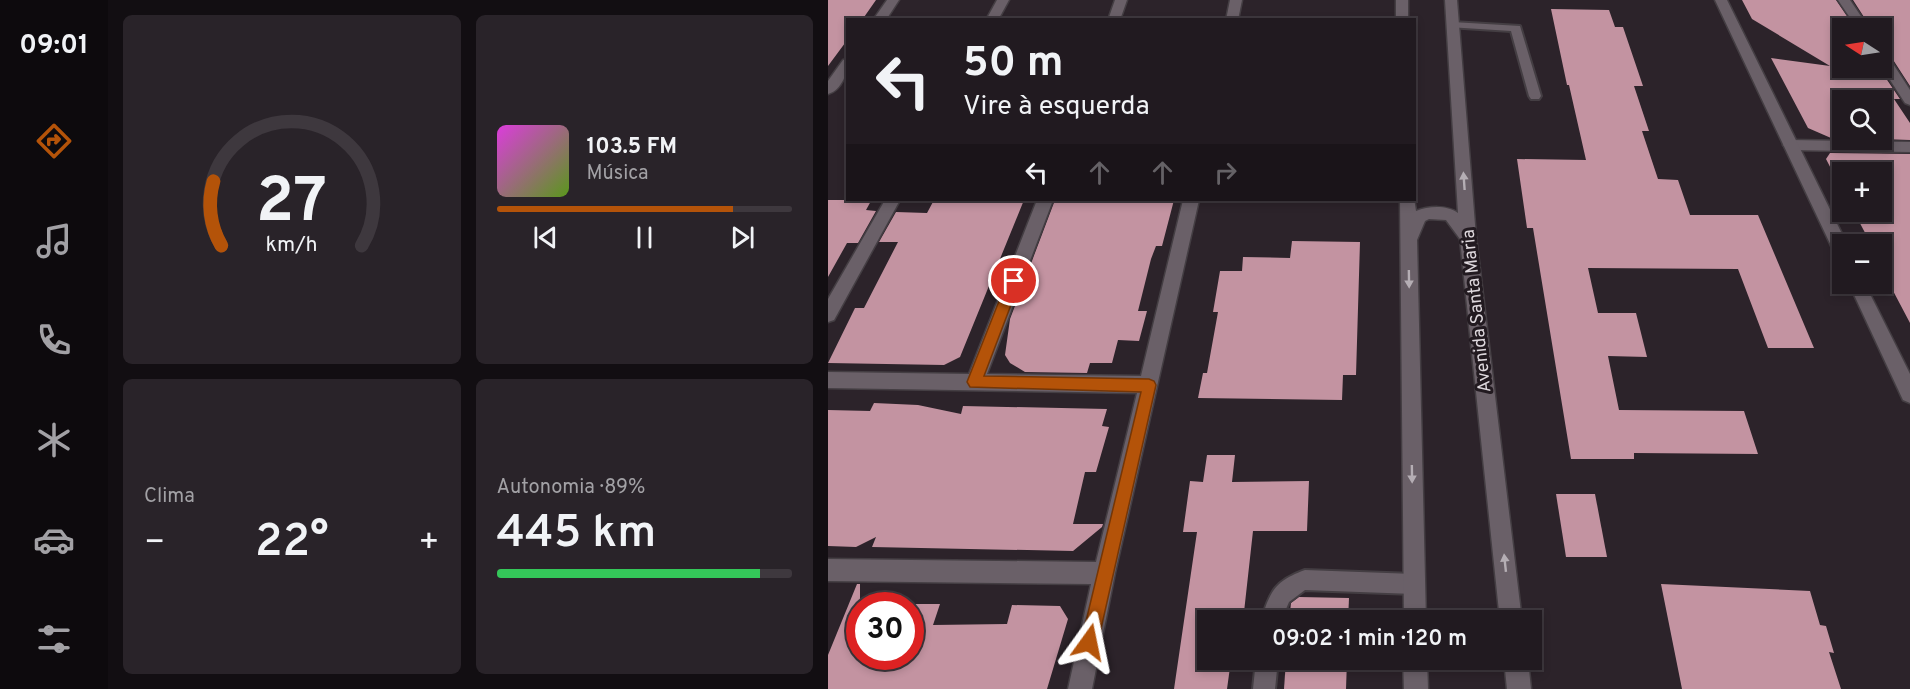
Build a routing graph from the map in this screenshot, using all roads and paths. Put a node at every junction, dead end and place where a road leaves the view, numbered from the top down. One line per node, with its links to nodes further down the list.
1 (893, 0): 9 (street)
2 (1003, 0): 10 (street)
3 (1121, 0): 11 (street)
4 (1236, 0): 12 (street)
5 (1402, 0): 13 (street)
6 (1451, 0): 15 (street, Avenida Santa Maria)
7 (1721, 0): 21 (street)
8 (1844, 0): 14 (street)
9 (880, 18)
10 (994, 18)
11 (1115, 18)
12 (1232, 18)
13 (1402, 18)
14 (1856, 18)
15 (1452, 25): 19 (lane); 28 (street, Avenida Santa Maria, one-way to 15)
16 (846, 66): 18 (street)
17 (1892, 73): 20 (street)
18 (828, 90)
19 (1535, 96)
20 (1910, 100)
21 (1790, 145): 22 (street); 27 (street)
22 (1910, 147)
23 (891, 201): 31 (street)
24 (1045, 201): 33 (street)
25 (1191, 201): 34 (street)
26 (1408, 201): 29 (street)
27 (1833, 234)
28 (1468, 237): 29 (street); 41 (street, Avenida Santa Maria, one-way to 28)
29 (1409, 245): 38 (street, one-way to 38)
30 (1862, 294): 35 (street)
31 (828, 315)
32 (828, 380): 33 (street)
33 (975, 382): 34 (street)
34 (1149, 385): 37 (street)
35 (1910, 394)
36 (828, 570): 37 (street)
37 (1104, 573): 45 (street)
38 (1414, 584): 39 (lane); 40 (street)
39 (1275, 610)
40 (1414, 610)
41 (1510, 610)
42 (1266, 670): 46 (lane)
43 (1415, 670): 47 (street)
44 (1517, 670): 48 (street)
45 (1080, 689)
46 (1264, 689)
47 (1416, 689)
48 (1519, 689)

